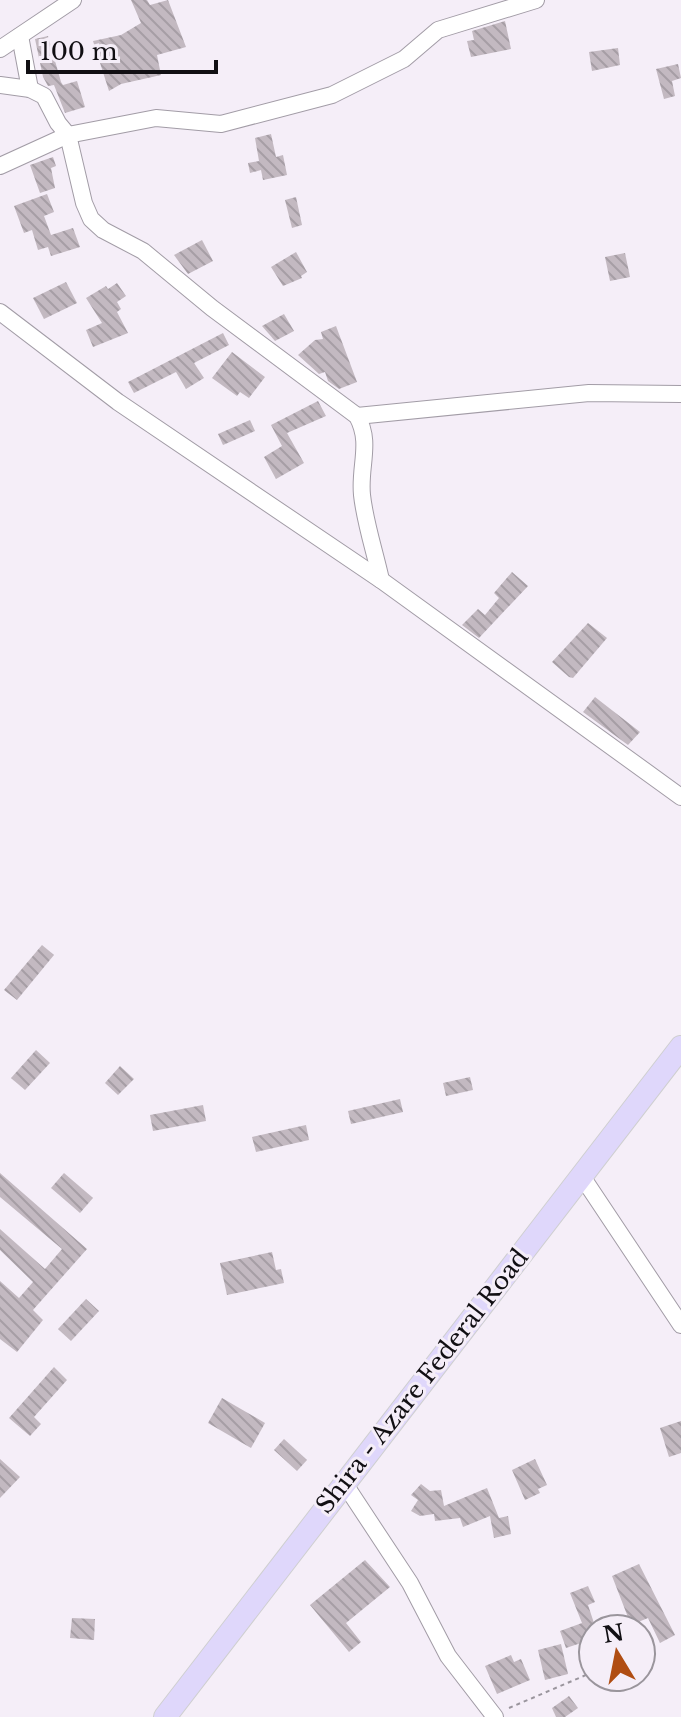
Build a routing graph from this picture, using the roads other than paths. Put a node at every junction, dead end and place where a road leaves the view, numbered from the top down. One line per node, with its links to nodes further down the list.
1 (73, 0): 3 (street)
2 (536, 0): 7 (street)
3 (20, 36): 4 (street); 6 (street)
4 (0, 49)
5 (0, 85): 6 (street)
6 (30, 89): 7 (street)
7 (68, 135): 8 (street); 11 (street)
8 (0, 166)
9 (0, 312): 12 (street)
10 (681, 394): 11 (street)
11 (357, 416): 12 (street)
12 (381, 580): 13 (street)
13 (681, 797)
14 (681, 1047): 15 (main road, Shira - Azare Federal Road)
15 (581, 1175): 16 (street); 17 (main road, Shira - Azare Federal Road)
16 (681, 1325)
17 (344, 1483): 18 (street); 19 (main road, Shira - Azare Federal Road)
18 (494, 1715)
19 (165, 1717)

